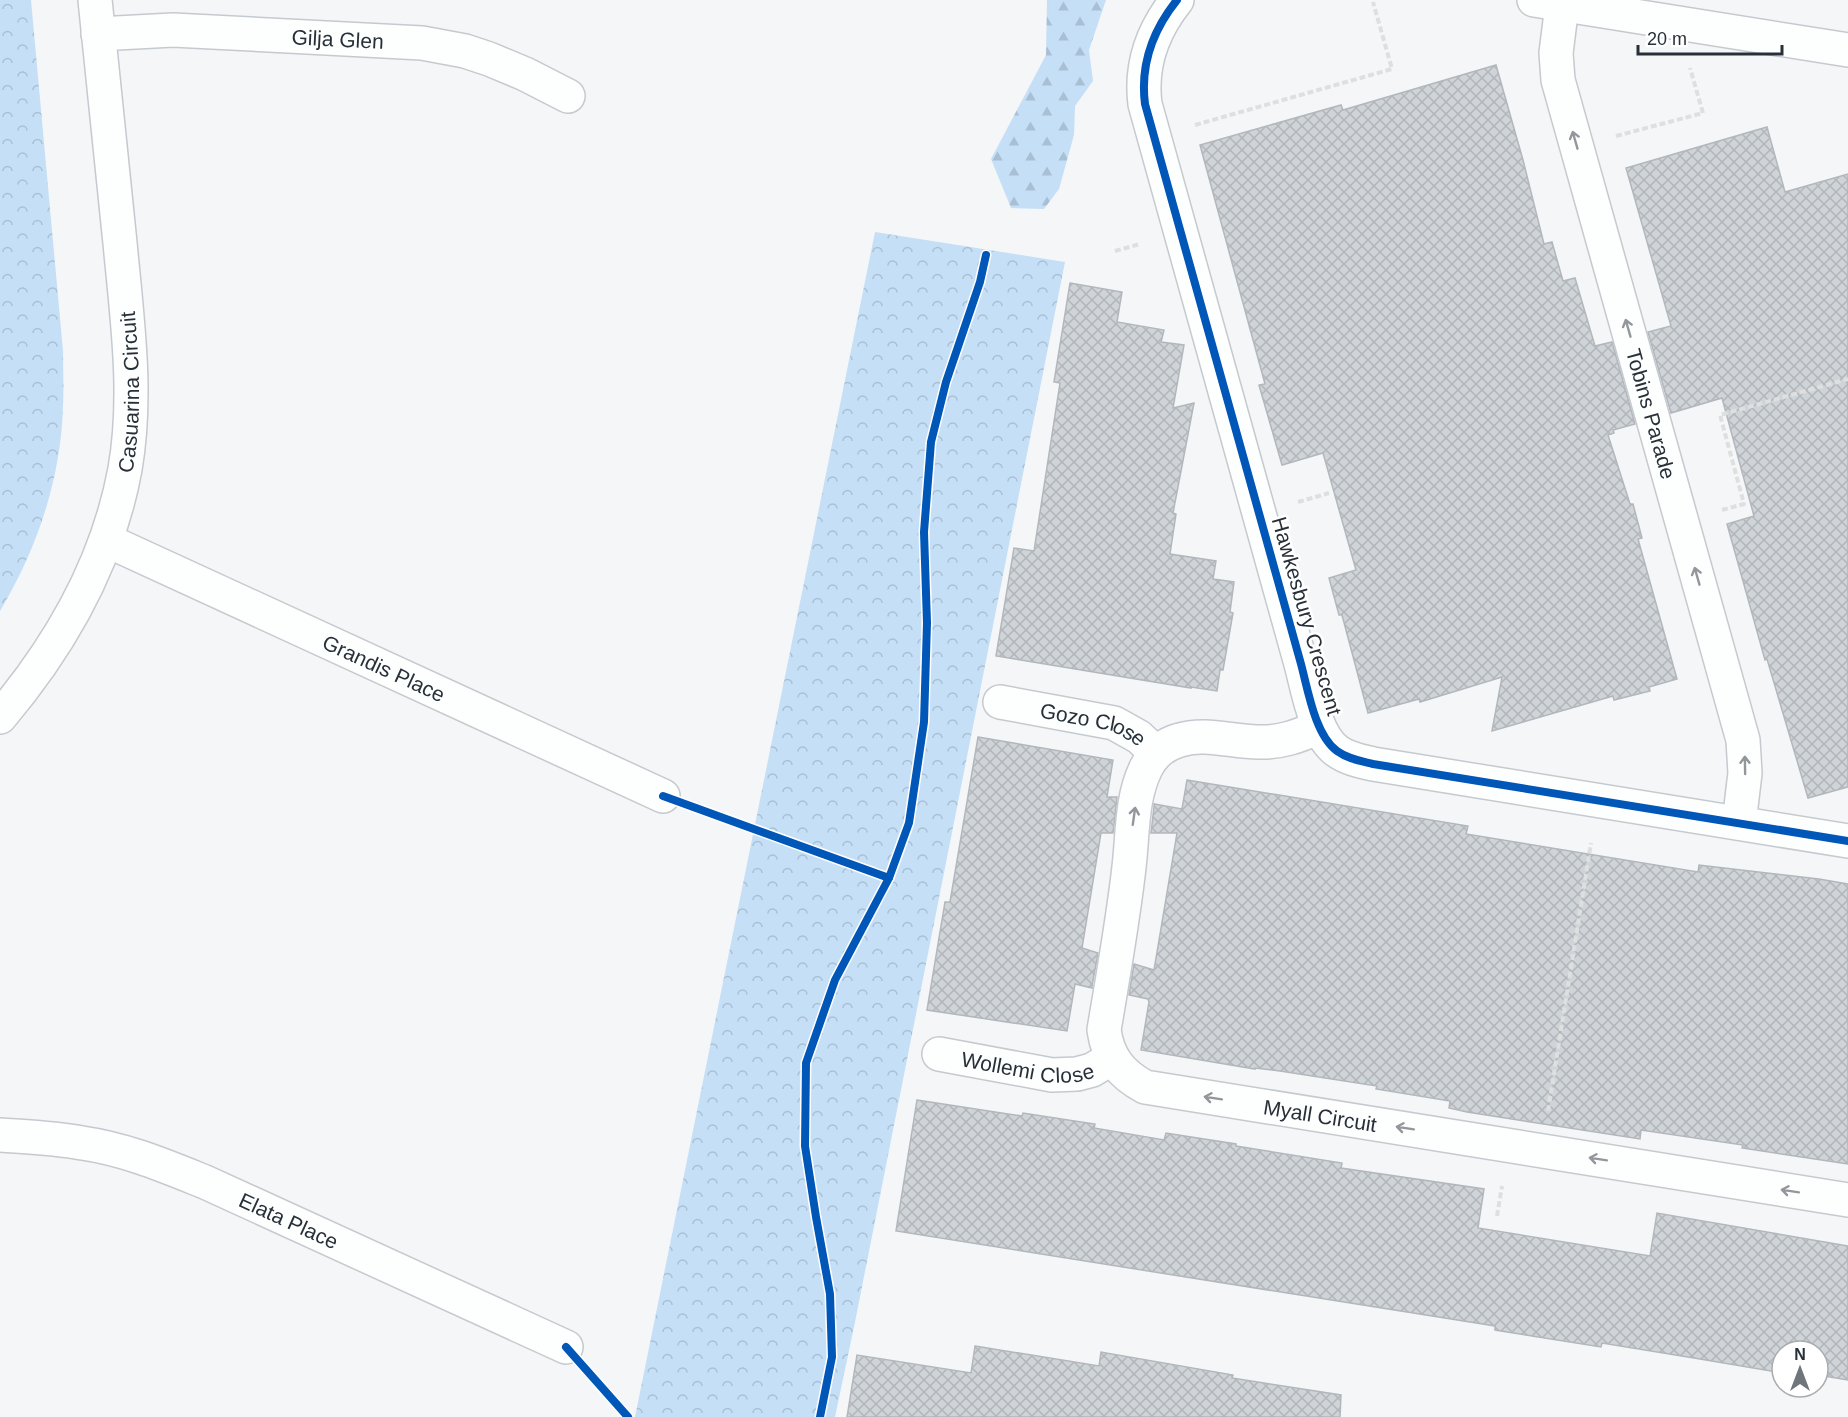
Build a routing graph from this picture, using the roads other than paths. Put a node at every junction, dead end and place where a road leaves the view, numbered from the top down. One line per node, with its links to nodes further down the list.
1 (95, 0): 4 (street, Casuarina Circuit)
2 (1177, 0): 10 (street, Hawkesbury Crescent)
3 (1548, 2): 5 (street); 13 (street, Tobins Parade, one-way to 3)
4 (98, 34): 6 (street, Gilja Glen); 7 (street, Casuarina Circuit)
5 (1848, 50)
6 (568, 96)
7 (106, 540): 9 (street, Casuarina Circuit); 12 (street, Grandis Place)
8 (1000, 702): 11 (street, Gozo Close)
9 (0, 717)
10 (1319, 727): 11 (street, Gozo Close); 13 (street, Hawkesbury Crescent)
11 (1151, 760): 16 (street, Myall Circuit, one-way to 11)
12 (663, 796)
13 (1738, 823): 14 (street, Hawkesbury Crescent)
14 (1848, 841)
15 (939, 1053): 16 (street, Wollemi Close)
16 (1112, 1058): 18 (street, Myall Circuit, one-way to 16)
17 (0, 1135): 19 (street, Elata Place)
18 (1848, 1200)
19 (566, 1347)

